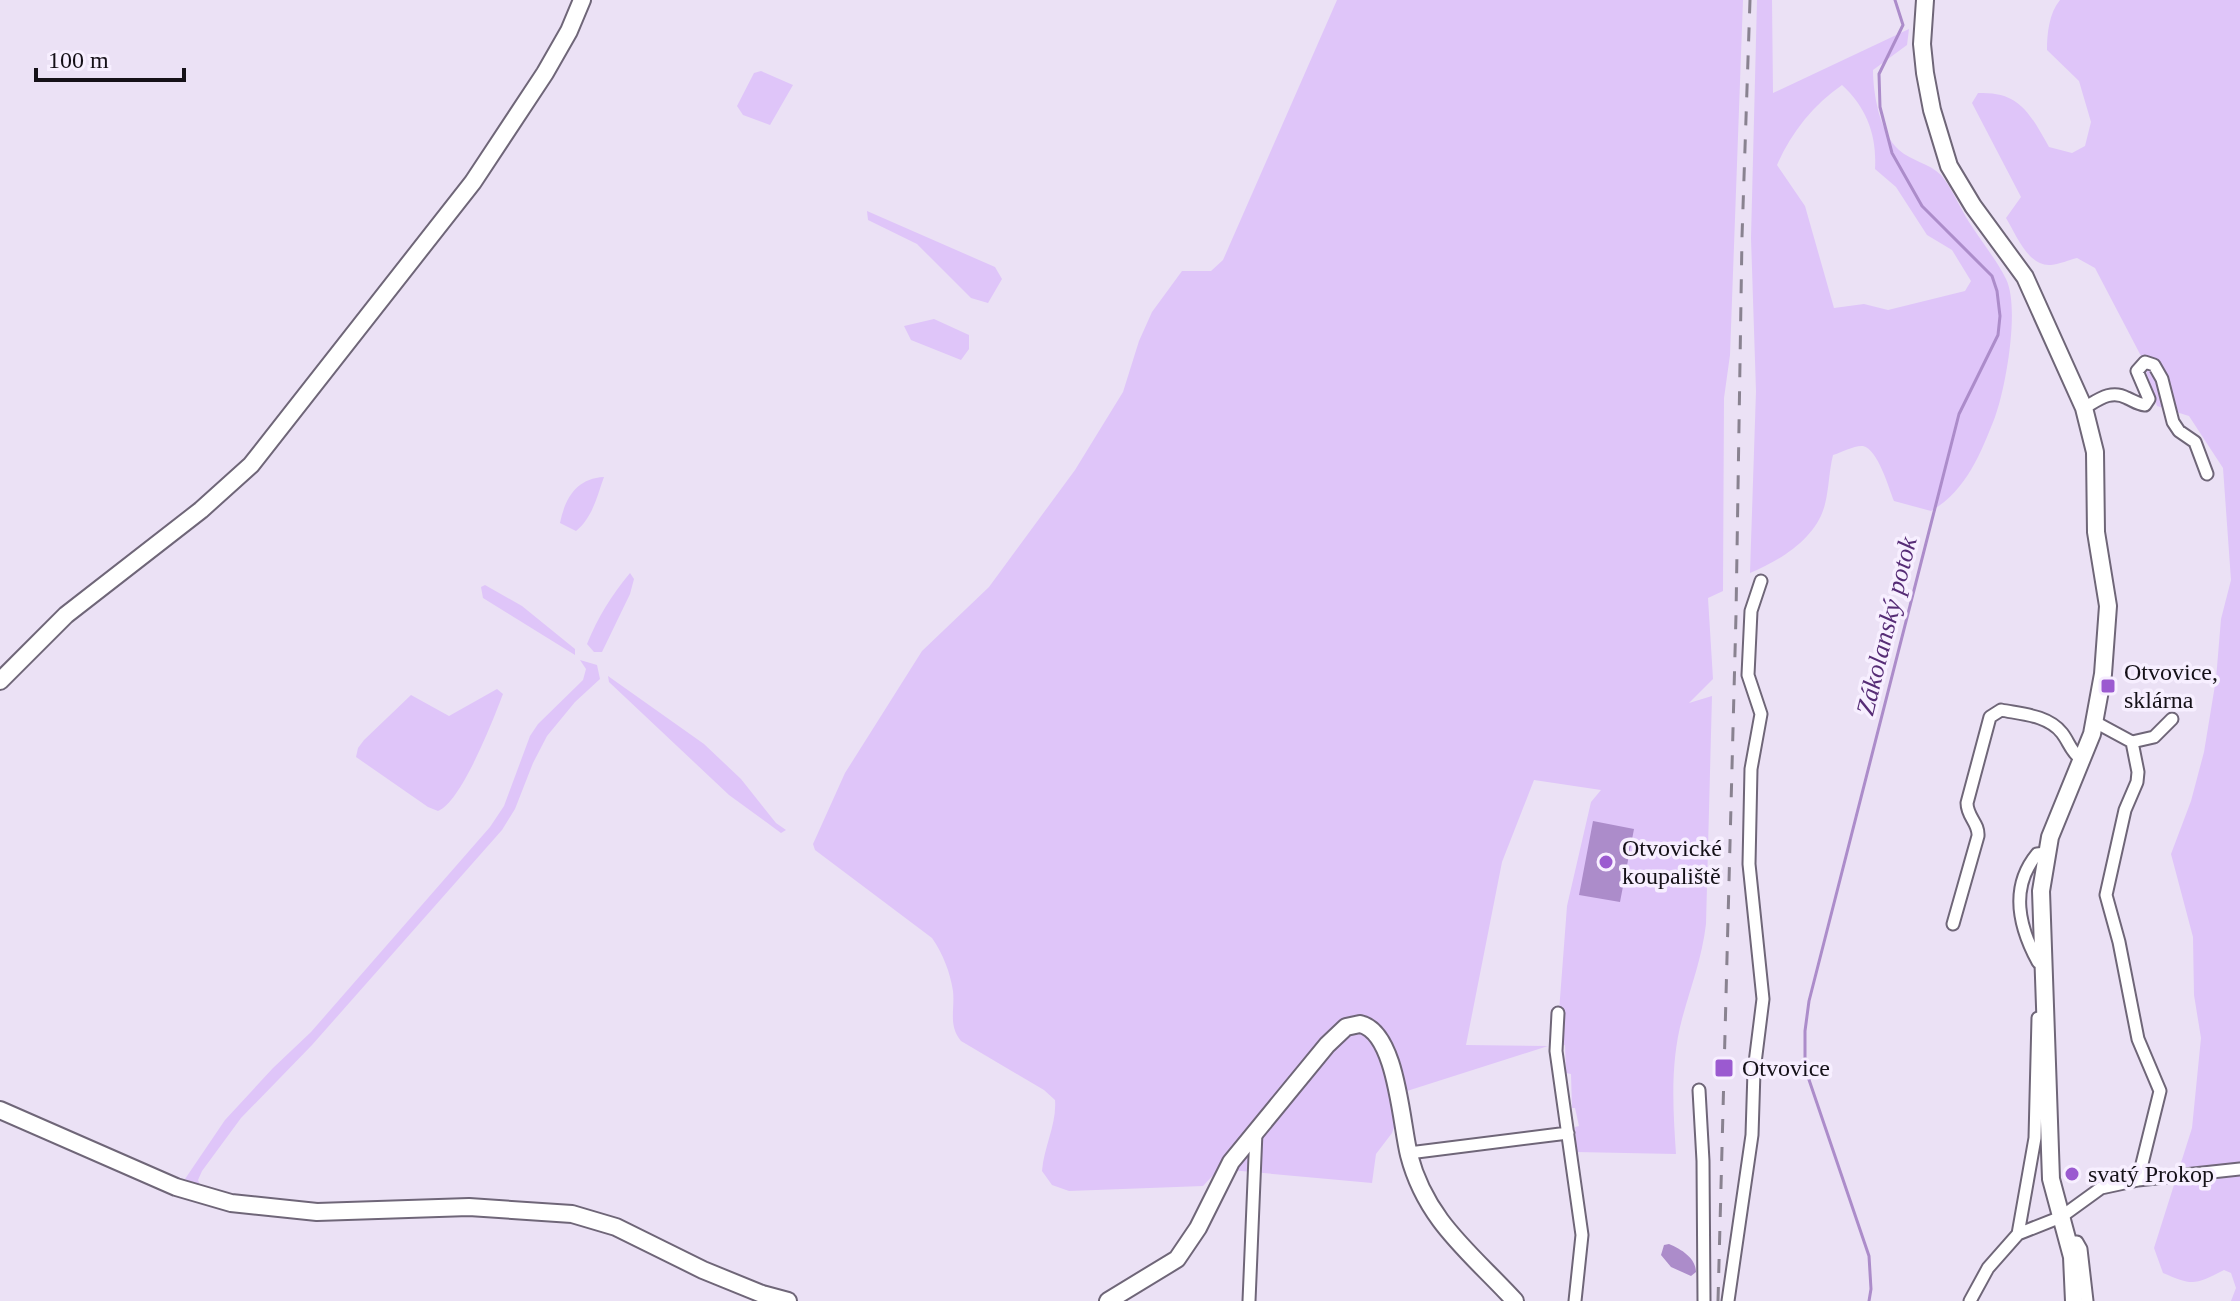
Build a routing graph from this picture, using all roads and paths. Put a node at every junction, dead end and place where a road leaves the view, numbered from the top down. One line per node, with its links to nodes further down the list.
1 (582, 0): 6 (street)
2 (1925, 0): 3 (street)
3 (2084, 408): 4 (street); 8 (street)
4 (2207, 474)
5 (1761, 581): 30 (street)
6 (0, 681)
7 (2172, 719): 9 (street)
8 (2095, 722): 9 (street); 10 (street)
9 (2132, 742): 20 (street)
10 (2081, 759): 11 (street); 12 (street)
11 (1953, 924)
12 (2042, 959): 21 (street); 22 (street)
13 (1558, 1013): 17 (street)
14 (1699, 1090): 29 (street)
15 (0, 1110): 24 (street)
16 (1256, 1131): 18 (street); 25 (street); 26 (street)
17 (1568, 1133): 18 (street); 28 (street)
18 (1409, 1153): 27 (street)
19 (2240, 1169): 20 (street)
20 (2138, 1180): 21 (street)
21 (2061, 1217): 22 (street); 23 (street)
22 (2018, 1234): 31 (street)
23 (2069, 1242): 32 (street); 33 (street)
24 (788, 1301)
25 (1108, 1301)
26 (1249, 1301)
27 (1515, 1301)
28 (1575, 1301)
29 (1704, 1301)
30 (1728, 1301)
31 (1970, 1301)
32 (2074, 1301)
33 (2087, 1301)

